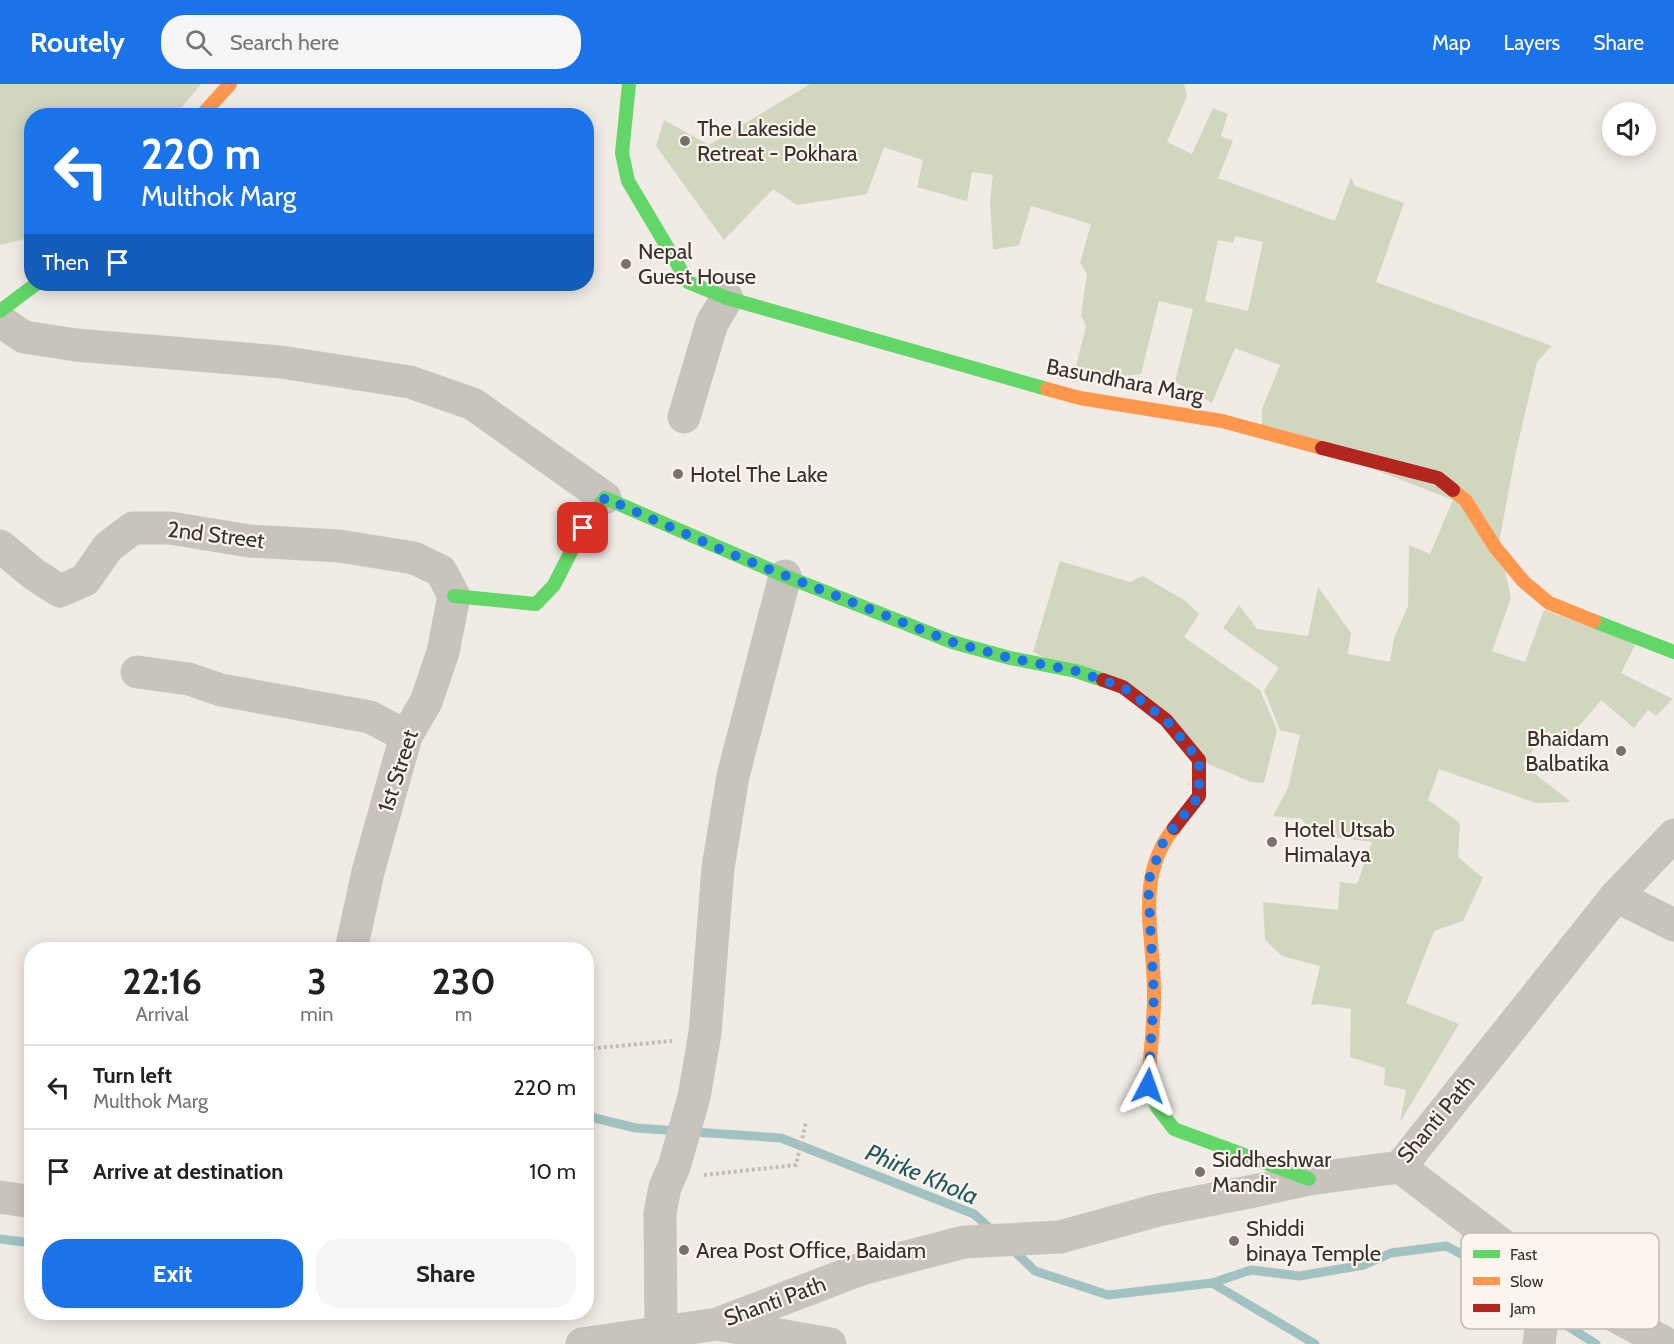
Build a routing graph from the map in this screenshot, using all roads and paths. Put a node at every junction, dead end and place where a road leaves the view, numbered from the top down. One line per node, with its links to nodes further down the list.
1 (230, 84): 3 (street)
2 (628, 84): 5 (street, Basundhara Marg)
3 (208, 108)
4 (27, 291): 6 (street)
5 (727, 298): 8 (street); 13 (street, Basundhara Marg)
6 (0, 311)
7 (0, 321): 9 (street)
8 (684, 417)
9 (605, 498): 11 (street); 12 (street)
10 (0, 546): 12 (street, 2nd Street)
11 (785, 576): 20 (street); 25 (street)
12 (454, 596): 15 (street, 1st Street)
13 (1674, 652)
14 (137, 672): 15 (street)
15 (406, 736): 19 (street, 1st Street)
16 (1674, 835): 17 (street, Shanti Path)
17 (1616, 896): 18 (street); 23 (street, Shanti Path)
18 (1674, 925)
19 (353, 942)
20 (705, 1033): 21 (path); 24 (street)
21 (594, 1049)
22 (806, 1122): 24 (path)
23 (1400, 1167): 25 (street, Shanti Path); 28 (street)
24 (669, 1177): 31 (street)
25 (1309, 1179): 29 (street, Shanti Path)
26 (0, 1197): 27 (street)
27 (24, 1201)
28 (1478, 1233)
29 (717, 1324): 31 (street, Shanti Path); 33 (street)
30 (1633, 1329): 34 (street)
31 (661, 1331): 32 (street, Shanti Path)
32 (582, 1344)
33 (830, 1344)
34 (1667, 1344)

